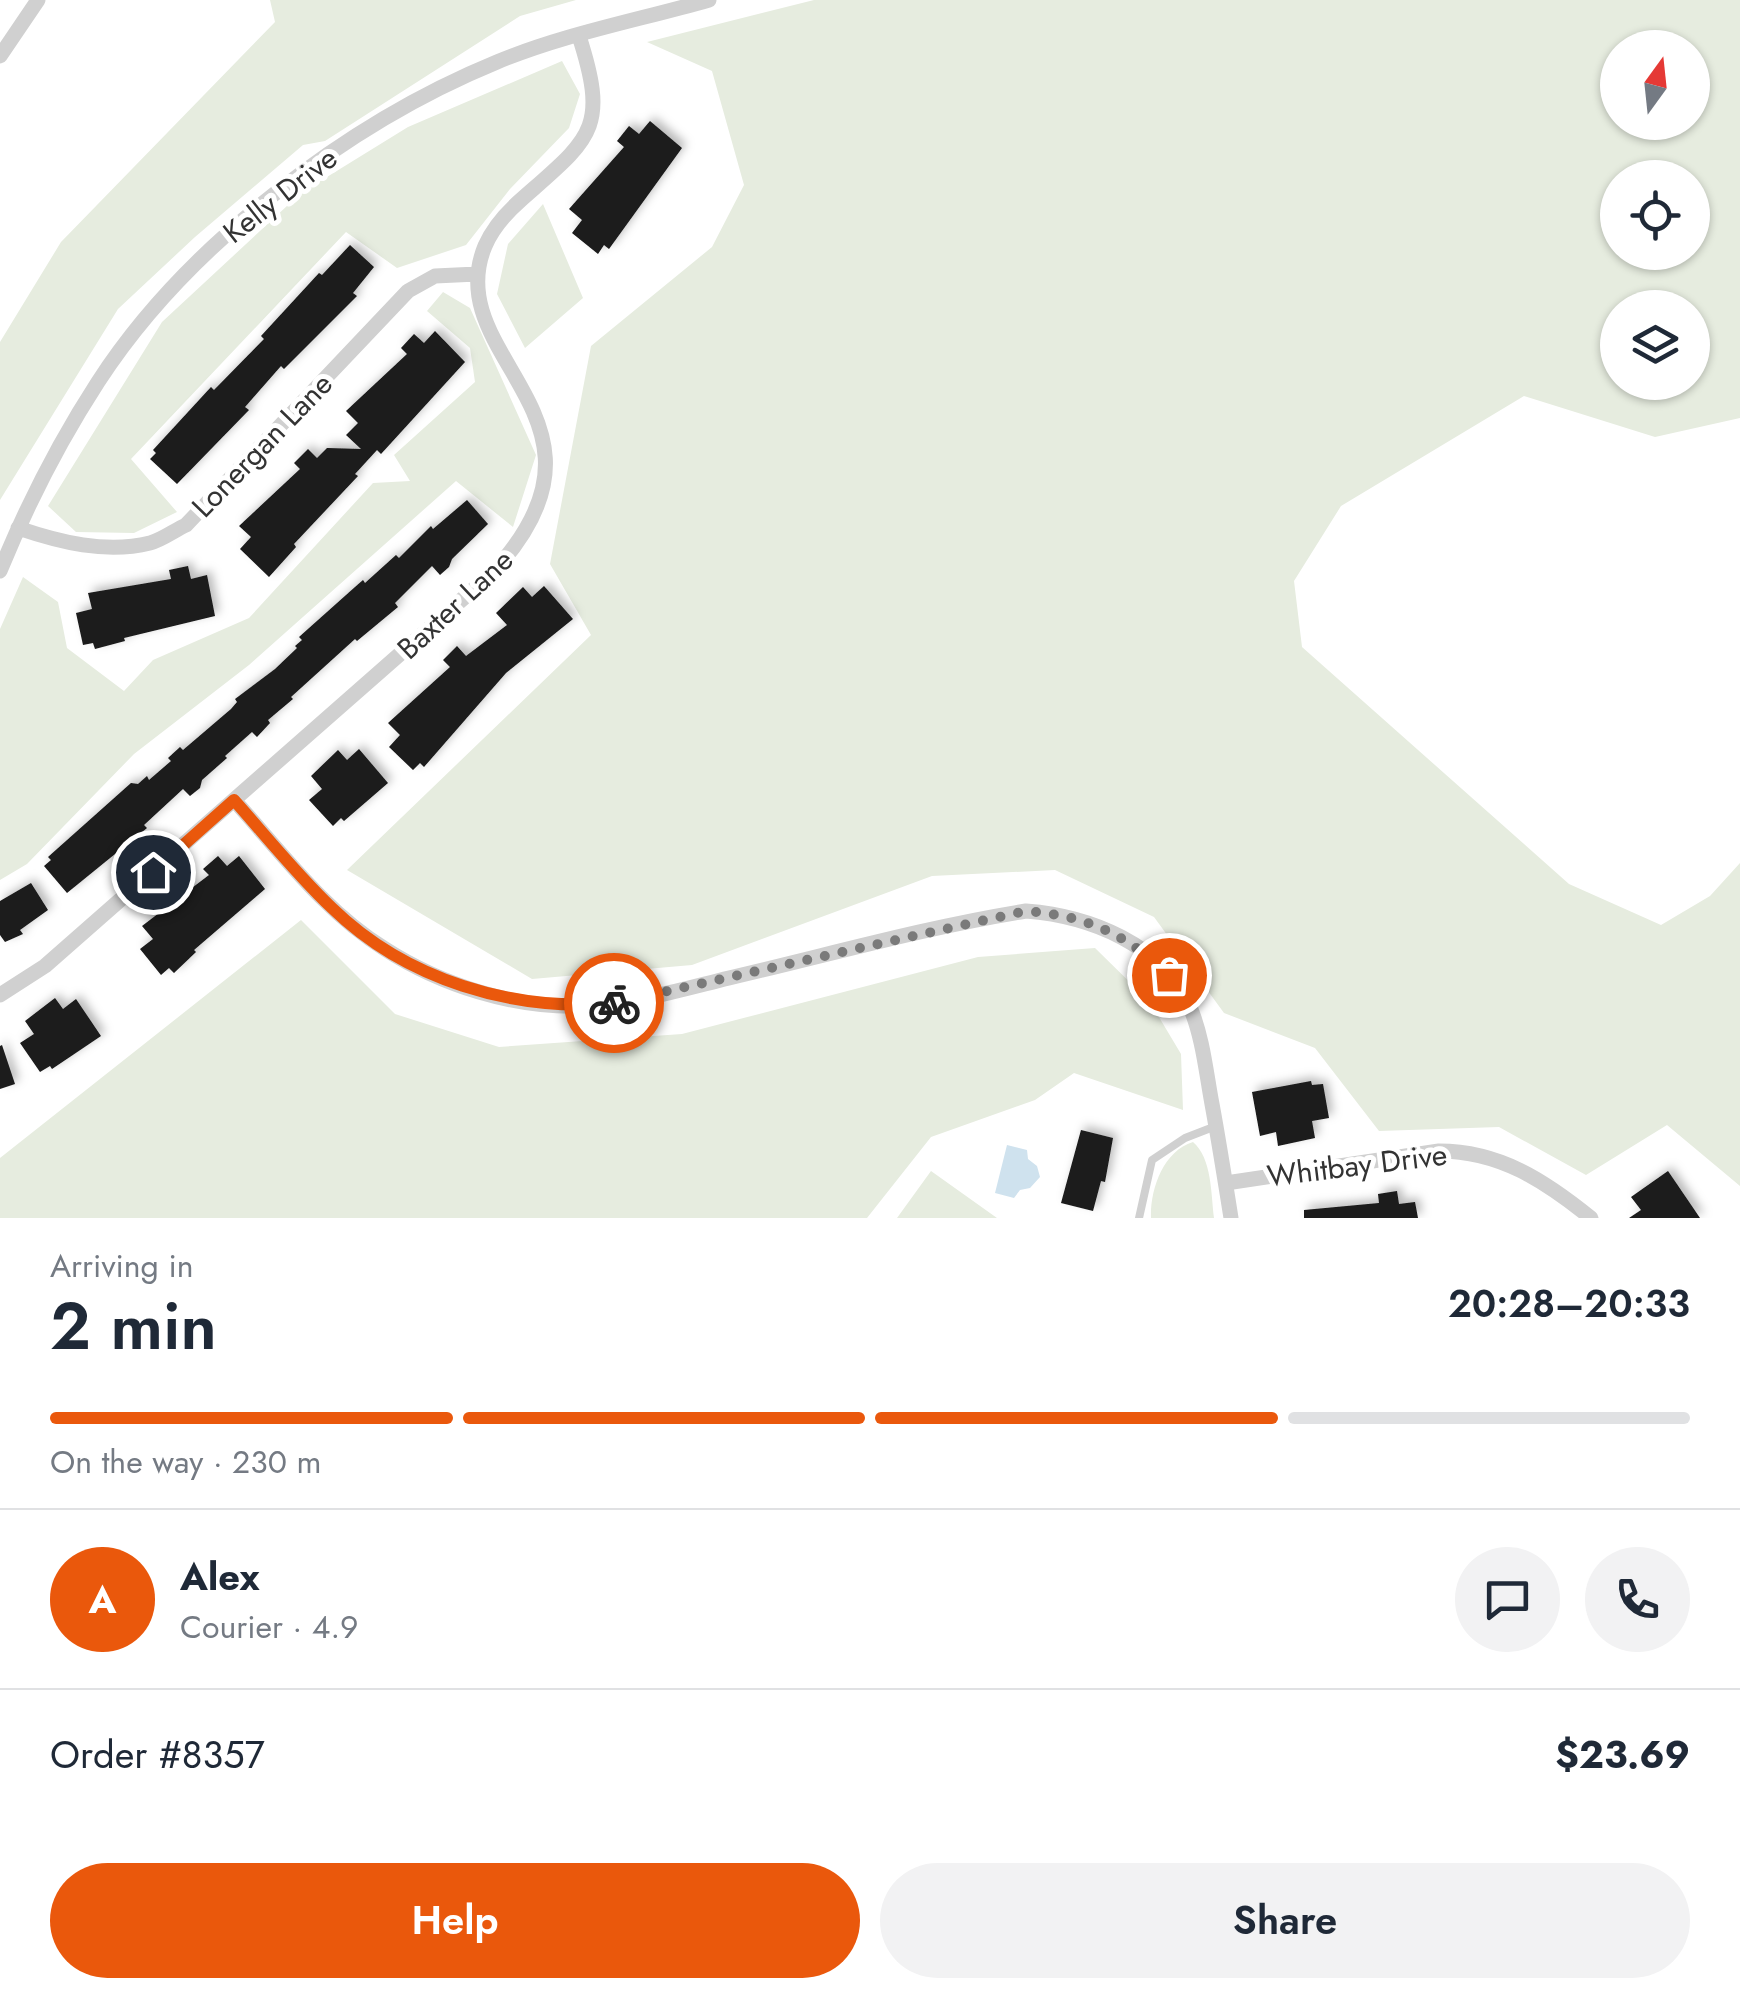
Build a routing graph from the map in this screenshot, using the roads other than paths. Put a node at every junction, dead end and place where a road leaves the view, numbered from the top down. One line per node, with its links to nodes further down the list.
1 (38, 0): 4 (street)
2 (708, 0): 3 (street, Kelly Drive)
3 (579, 36): 5 (street); 6 (street, Kelly Drive)
4 (0, 56)
5 (477, 274): 6 (street, Lonergan Lane); 8 (street, Baxter Lane)
6 (18, 528): 7 (street, Kelly Drive)
7 (0, 571)
8 (234, 800): 9 (street, Baxter Lane); 10 (street, Whitbay Drive)
9 (0, 995)
10 (1216, 1126): 11 (street, Whitbay Drive); 12 (lane)
11 (1226, 1183): 13 (street, Whitbay Drive); 14 (street, Whitbay Drive)
12 (1139, 1218)
13 (1231, 1218)
14 (1591, 1218)

